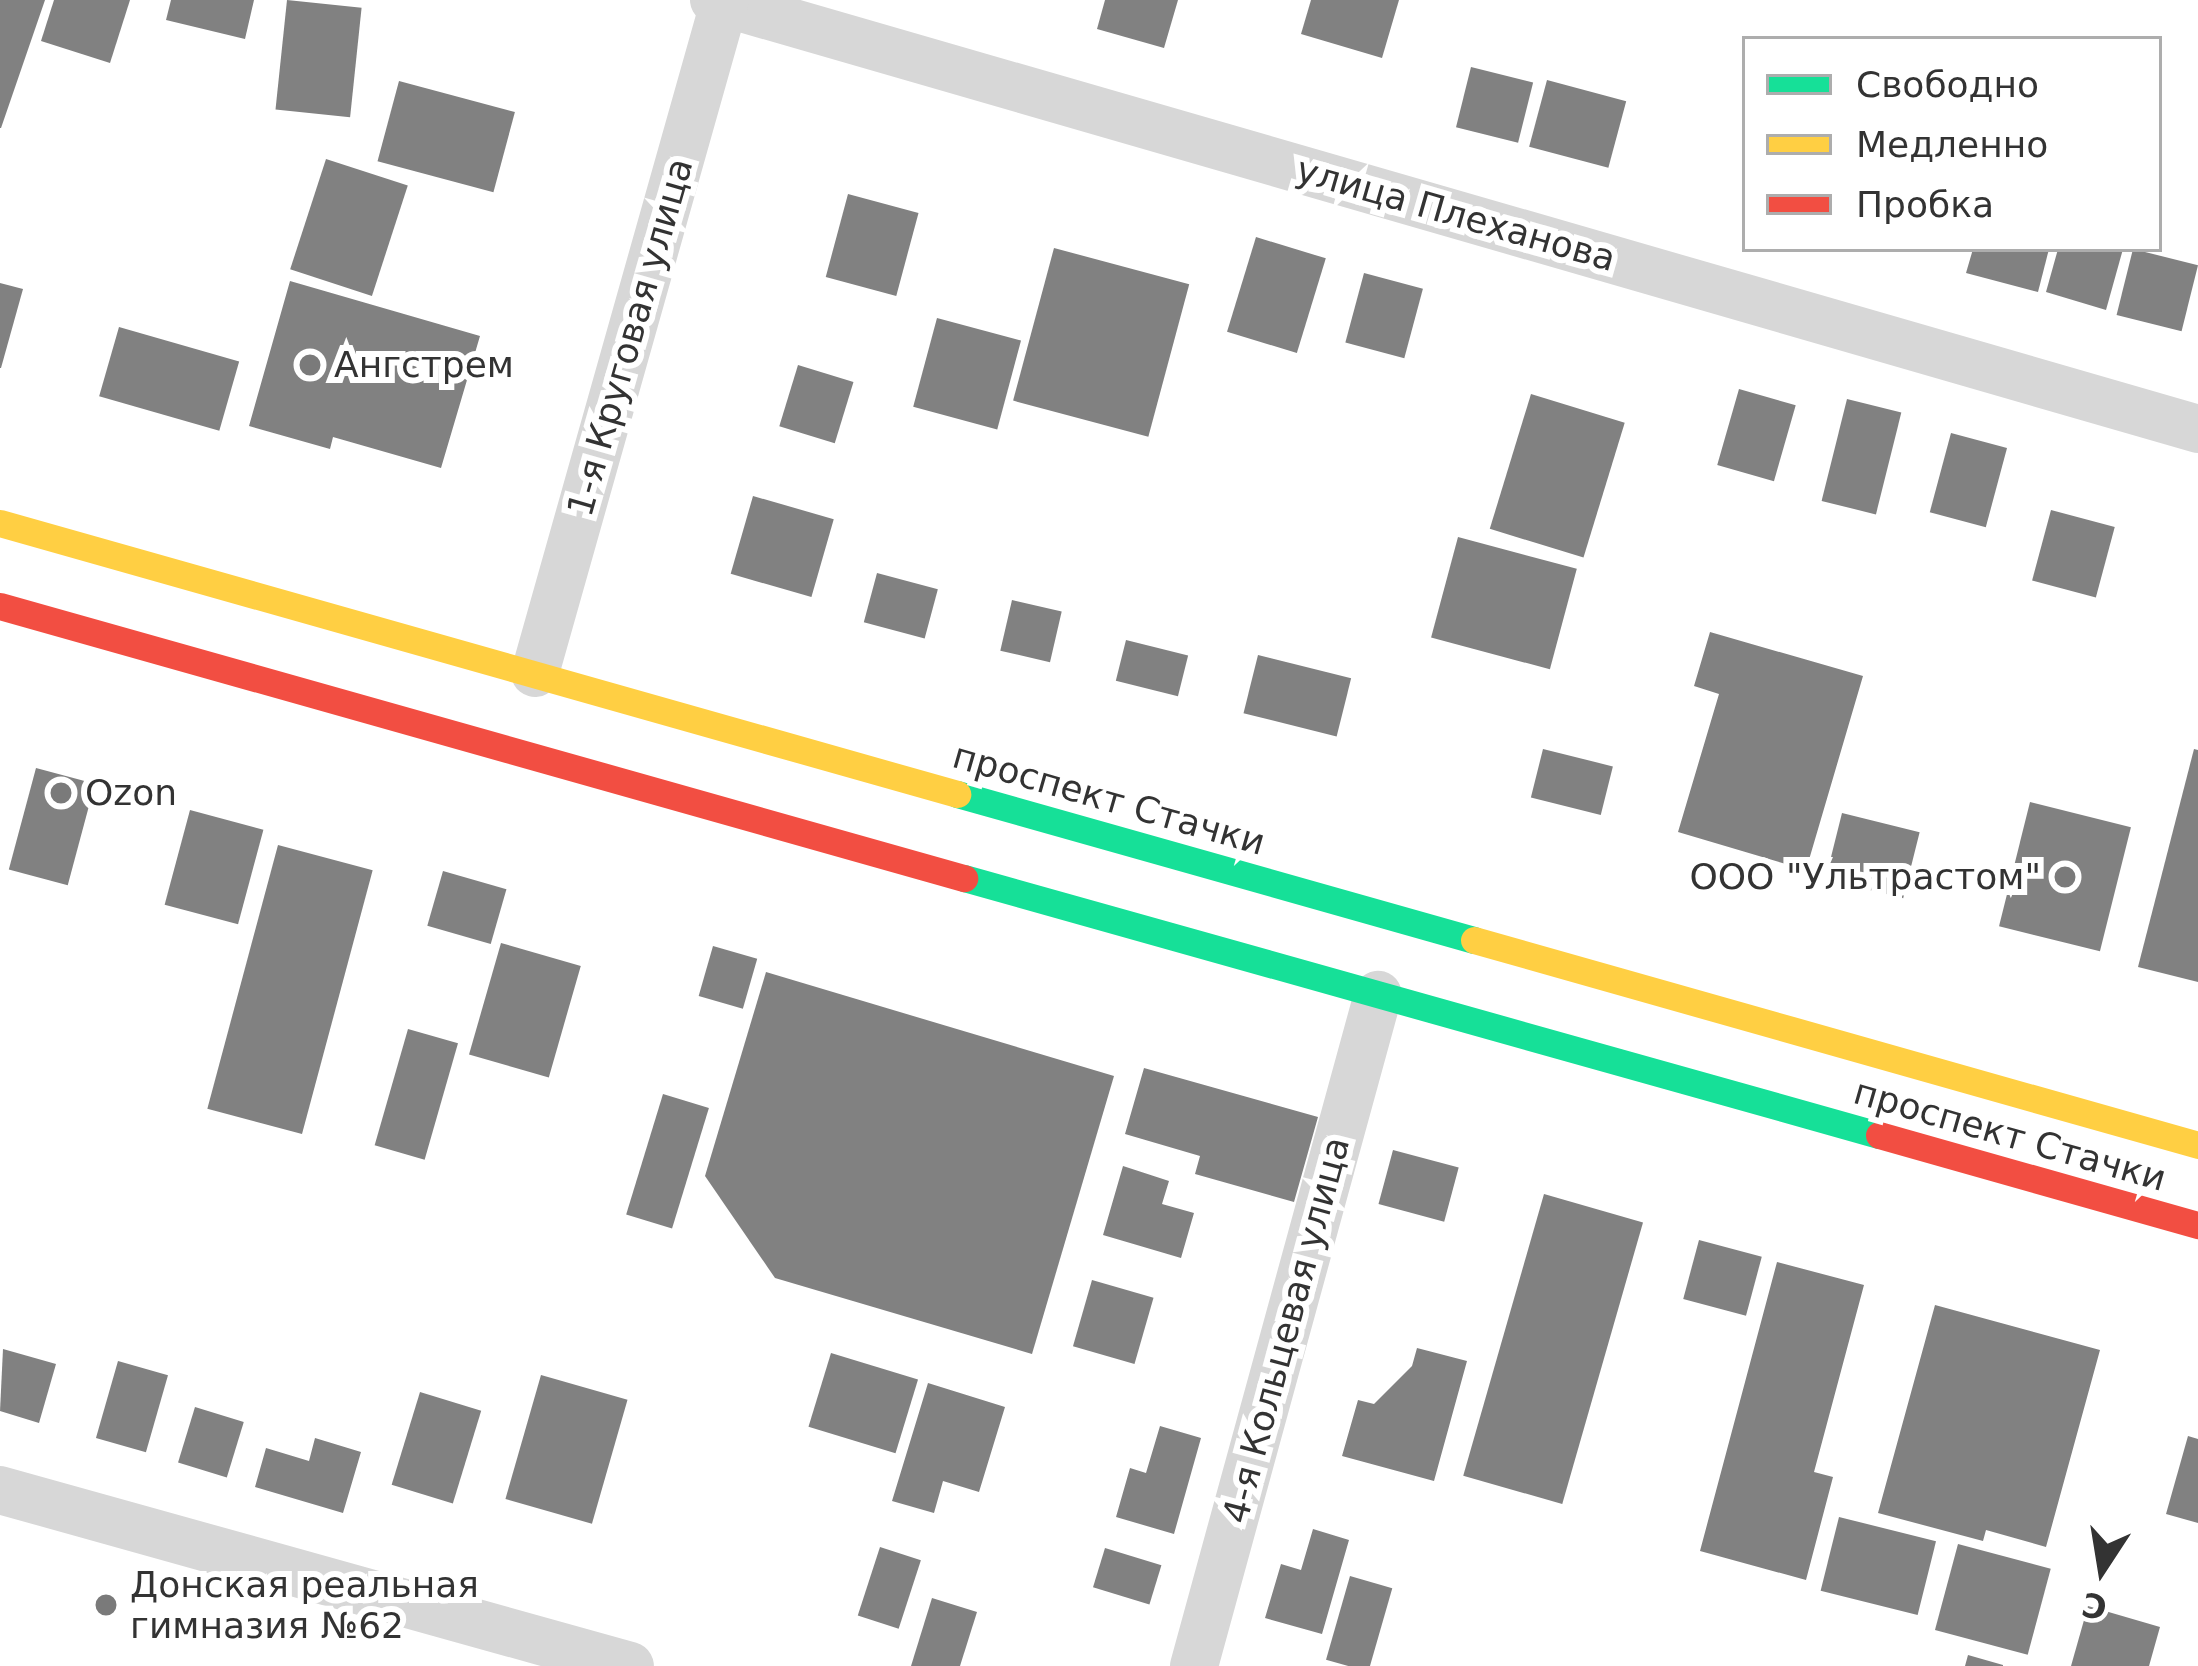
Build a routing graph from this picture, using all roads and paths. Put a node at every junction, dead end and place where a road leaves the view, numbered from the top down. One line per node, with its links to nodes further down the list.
1 (721, 1): 2 (street, улица Плеханова); 5 (street, 1-я Круговая улица)
2 (2198, 429)
3 (0, 523): 5 (main road, проспект Стачки)
4 (0, 606): 6 (main road, проспект Стачки)
5 (535, 673): 7 (main road, проспект Стачки)
6 (1378, 994): 8 (main road, проспект Стачки); 11 (street, 4-я Кольцевая улица)
7 (2198, 1145)
8 (2198, 1225)
9 (0, 1490): 10 (street)
10 (630, 1666)
11 (1194, 1666)

